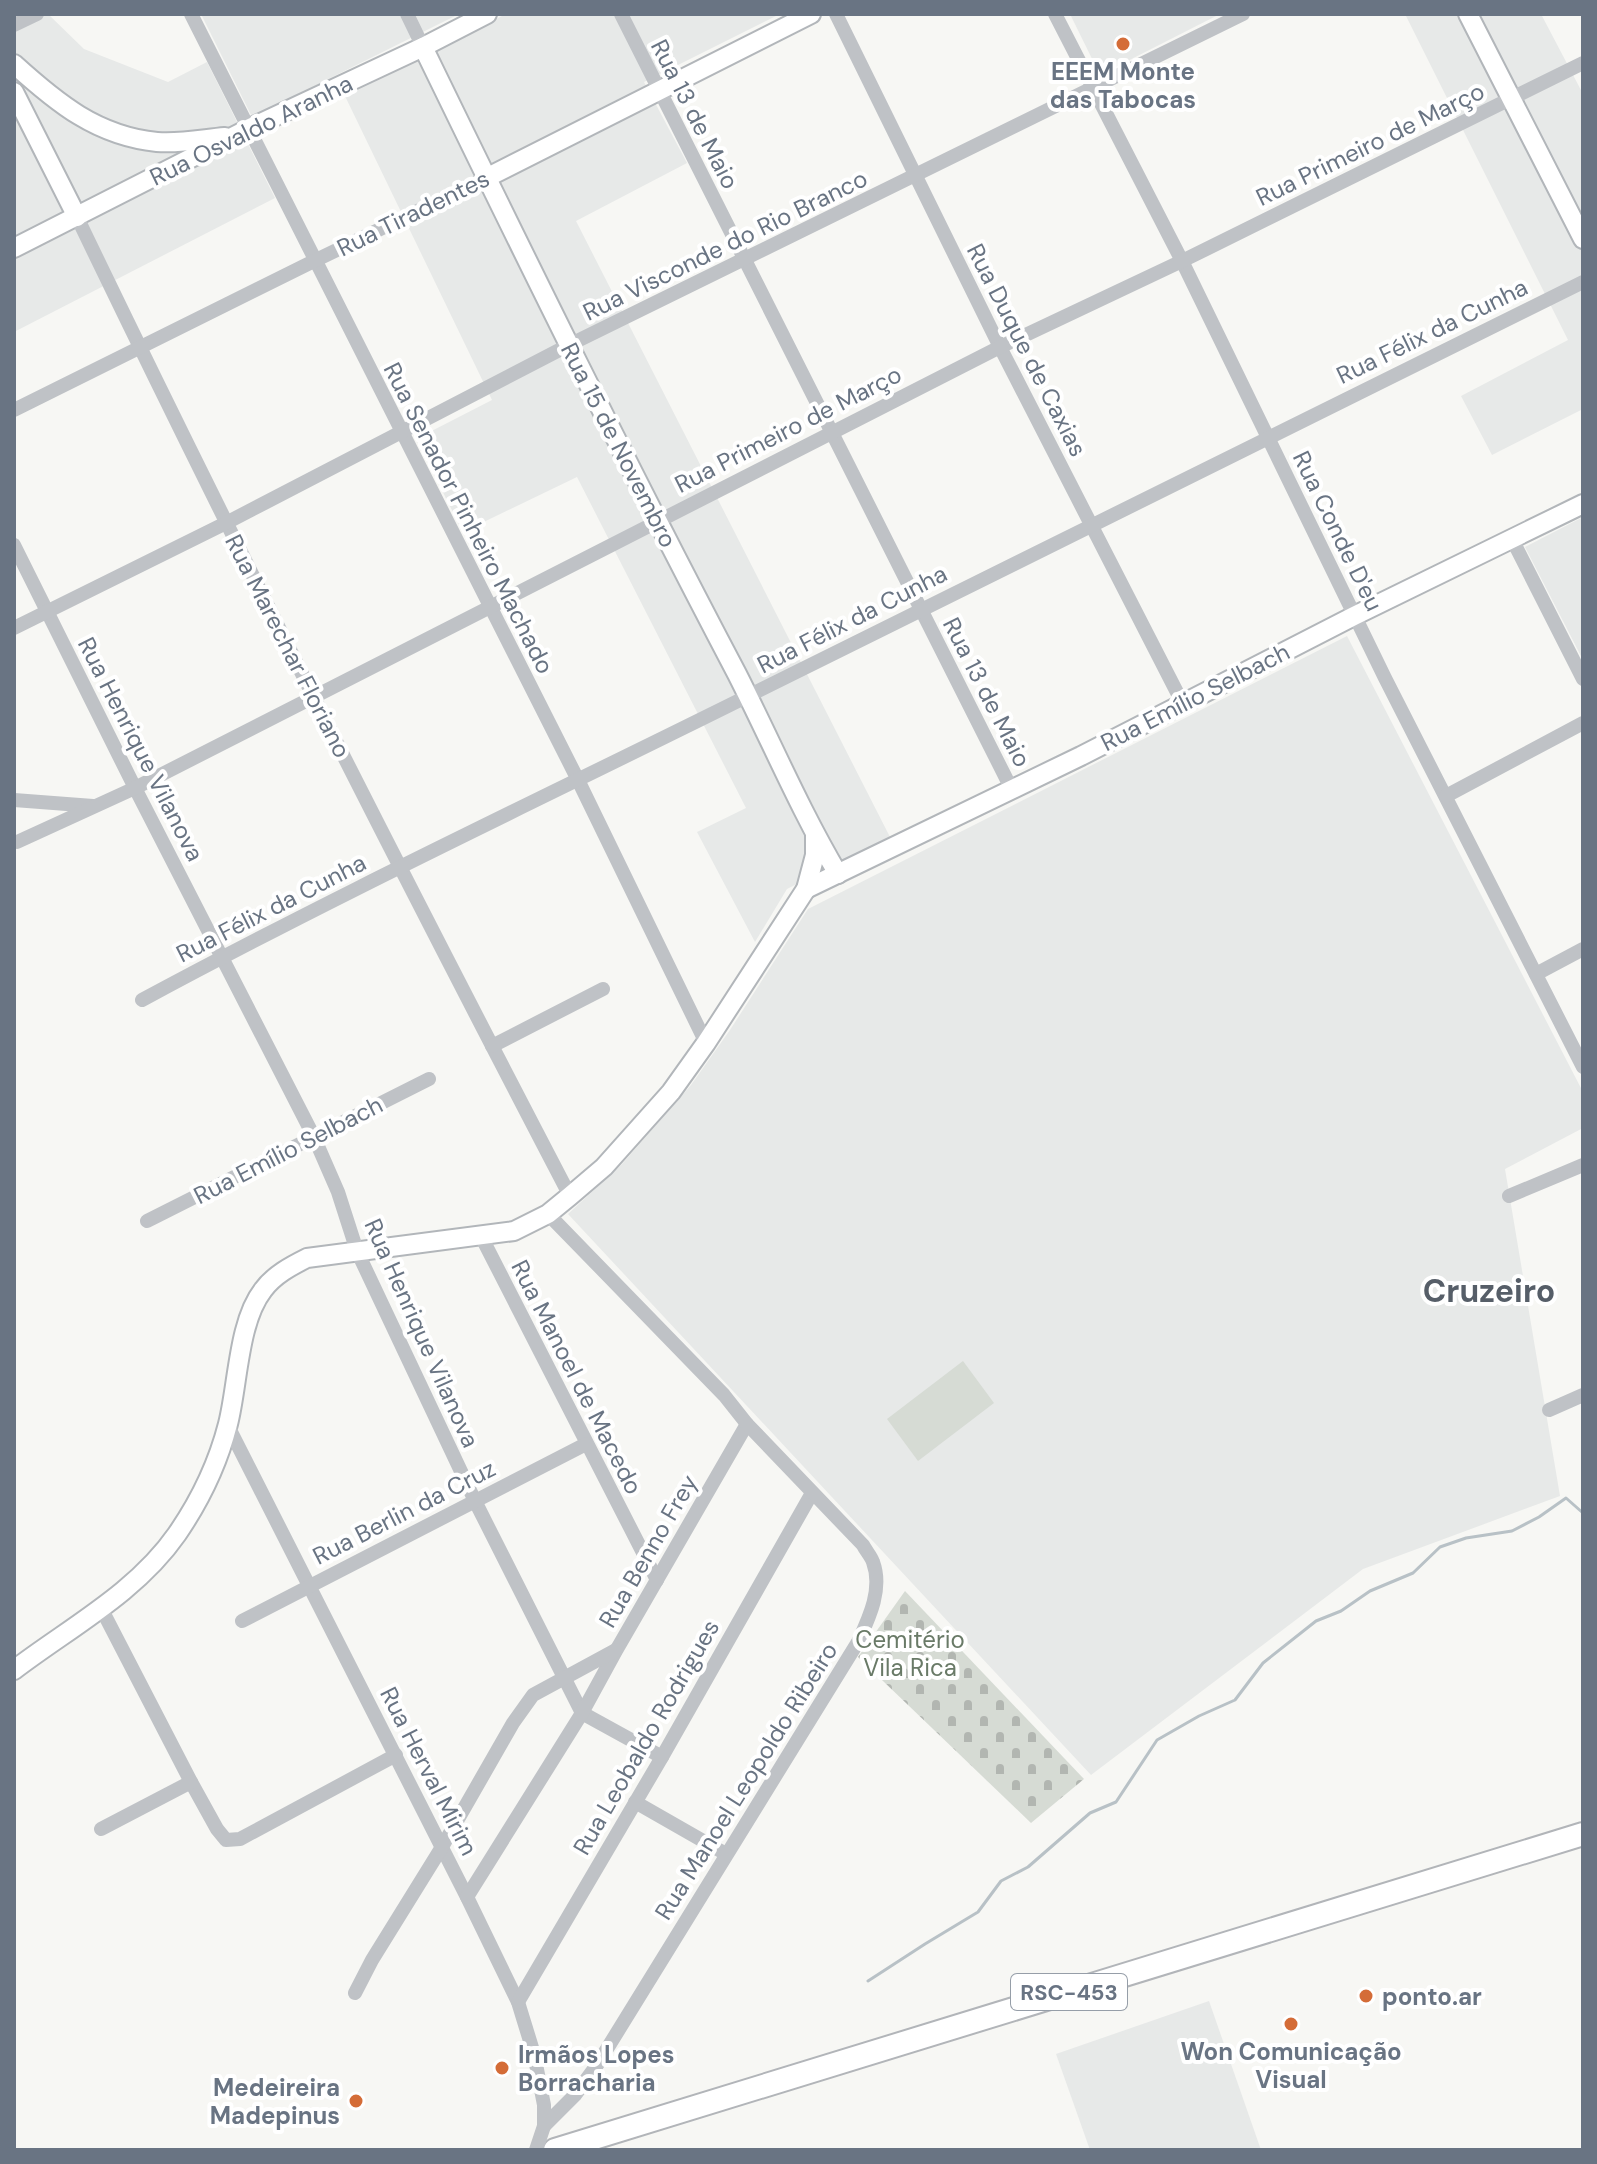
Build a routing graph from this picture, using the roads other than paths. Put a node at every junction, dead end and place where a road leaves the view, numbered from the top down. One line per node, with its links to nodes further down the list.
1 (37, 14): 11 (street)
2 (191, 14): 19 (street, Rua Senador Pinheiro Machado)
3 (407, 14): 12 (street, Rua 15 de Novembro)
4 (487, 14): 12 (main road, Rua Osvaldo Aranha)
5 (621, 14): 16 (street, Rua 13 de Maio)
6 (811, 14): 16 (main road, Rua Tiradentes)
7 (836, 14): 22 (street, Rua Duque de Caxias)
8 (1055, 14): 15 (street, Rua Conde D'eu)
9 (1243, 14): 15 (street, Rua Visconde do Rio Branco)
10 (1468, 14): 18 (main road)
11 (14, 25)
12 (423, 47): 19 (main road, Rua Osvaldo Aranha); 23 (main road, Rua 15 de Novembro)
13 (1583, 63): 18 (street, Rua Primeiro de Março)
14 (14, 64): 20 (main road)
15 (1093, 88): 22 (street, Rua Visconde do Rio Branco); 29 (street, Rua Conde D'eu)
16 (658, 90): 23 (main road, Rua Tiradentes); 27 (street, Rua 13 de Maio)
17 (14, 92): 24 (main road, Rua Marechar Floriano)
18 (1511, 100): 25 (main road); 29 (street, Rua Primeiro de Março)
19 (242, 132): 20 (main road); 21 (main road, Rua Osvaldo Aranha); 28 (street, Rua Senador Pinheiro Machado)
20 (180, 142): 21 (main road)
21 (188, 161): 24 (main road, Rua Osvaldo Aranha)
22 (915, 175): 27 (street, Rua Visconde do Rio Branco); 32 (street, Rua Duque de Caxias)
23 (486, 178): 28 (street, Rua Tiradentes); 31 (main road, Rua 15 de Novembro)
24 (77, 217): 26 (main road, Rua Osvaldo Aranha); 33 (street, Rua Marechar Floriano)
25 (1583, 239)
26 (14, 248)
27 (745, 259): 31 (street, Rua Visconde do Rio Branco); 36 (street, Rua 13 de Maio)
28 (314, 261): 33 (street, Rua Tiradentes); 35 (street, Rua Senador Pinheiro Machado)
29 (1182, 261): 32 (street, Rua Primeiro de Março); 37 (street, Rua Conde D'eu)
30 (1583, 282): 37 (street, Rua Félix da Cunha)
31 (569, 345): 35 (street, Rua Visconde do Rio Branco); 39 (main road, Rua 15 de Novembro)
32 (1000, 347): 36 (street, Rua Primeiro de Março); 41 (street, Rua Duque de Caxias)
33 (140, 348): 34 (street, Rua Tiradentes); 40 (street, Rua Marechar Floriano)
34 (14, 410)
35 (401, 431): 40 (street, Rua Visconde do Rio Branco); 44 (street, Rua Senador Pinheiro Machado)
36 (831, 432): 39 (street, Rua Primeiro de Março); 45 (street, Rua 13 de Maio)
37 (1268, 436): 41 (street, Rua Félix da Cunha); 47 (street, Rua Conde D'eu)
38 (1583, 504): 42 (main road, Rua Emílio Selbach)
39 (656, 521): 44 (street, Rua Primeiro de Março); 51 (main road, Rua 15 de Novembro)
40 (226, 523): 46 (street, Rua Visconde do Rio Branco); 50 (street, Rua Marechar Floriano)
41 (1090, 525): 45 (street, Rua Félix da Cunha); 52 (street, Rua Duque de Caxias)
42 (1512, 539): 47 (main road, Rua Emílio Selbach); 49 (street)
43 (14, 545): 46 (street, Rua Henrique Vilanova)
44 (490, 606): 50 (street, Rua Primeiro de Março); 54 (street, Rua Senador Pinheiro Machado)
45 (920, 610): 51 (street, Rua Félix da Cunha); 56 (street, Rua 13 de Maio)
46 (47, 611): 48 (street, Rua Visconde do Rio Branco); 55 (street, Rua Henrique Vilanova)
47 (1354, 616): 52 (main road, Rua Emílio Selbach); 57 (street, Rua Conde D'eu)
48 (14, 628)
49 (1583, 679)
50 (314, 696): 55 (street, Rua Primeiro de Março); 62 (street, Rua Marechar Floriano)
51 (748, 696): 54 (street, Rua Félix da Cunha); 60 (main road, Rua 15 de Novembro)
52 (1183, 704): 56 (main road, Rua Emílio Selbach)
53 (1583, 723): 57 (street)
54 (578, 780): 62 (street, Rua Félix da Cunha); 70 (street, Rua Senador Pinheiro Machado)
55 (135, 788): 59 (street, Rua Primeiro de Março); 66 (street, Rua Henrique Vilanova)
56 (1012, 790): 63 (main road, Rua Emílio Selbach)
57 (1446, 796): 67 (street, Rua Conde D'eu)
58 (14, 800): 59 (street)
59 (96, 806): 61 (street, Rua Primeiro de Março)
60 (815, 836): 63 (main road, Rua 15 de Novembro); 64 (main road)
61 (17, 842)
62 (400, 867): 66 (street, Rua Félix da Cunha); 71 (street, Rua Marechar Floriano)
63 (838, 874): 64 (main road, Rua Emílio Selbach)
64 (806, 889): 70 (main road)
65 (1583, 949): 67 (street)
66 (222, 957): 69 (street, Rua Félix da Cunha); 74 (street, Rua Henrique Vilanova)
67 (1536, 974): 72 (street, Rua Conde D'eu)
68 (603, 989): 71 (street)
69 (142, 1000)
70 (706, 1043): 76 (main road)
71 (492, 1046): 76 (street, Rua Marechar Floriano)
72 (1583, 1067)
73 (429, 1079): 74 (street, Rua Emílio Selbach)
74 (314, 1137): 79 (street, Rua Emílio Selbach); 81 (street, Rua Henrique Vilanova)
75 (1583, 1165): 77 (street)
76 (570, 1196): 78 (main road)
77 (1509, 1196)
78 (548, 1214): 80 (main road); 84 (street, Rua Manoel Leopoldo Ribeiro)
79 (147, 1221)
80 (481, 1236): 81 (main road); 86 (street, Rua Manoel de Macedo)
81 (357, 1251): 85 (main road); 88 (street, Rua Henrique Vilanova)
82 (1583, 1395): 83 (street)
83 (1549, 1410)
84 (747, 1424): 87 (street, Rua Manoel Leopoldo Ribeiro); 89 (street, Rua Benno Frey)
85 (228, 1426): 90 (street, Rua Herval Mirim); 91 (main road)
86 (586, 1444): 88 (street, Rua Berlin da Cruz); 89 (street, Rua Manoel de Macedo)
87 (812, 1493): 98 (street, Rua Leobaldo Rodrigues); 104 (street, Rua Manoel Leopoldo Ribeiro)
88 (475, 1501): 90 (street, Rua Berlin da Cruz); 95 (street, Rua Henrique Vilanova)
89 (657, 1580): 93 (street, Rua Benno Frey)
90 (310, 1584): 92 (street, Rua Berlin da Cruz); 97 (street, Rua Herval Mirim)
91 (101, 1608): 94 (main road); 99 (street)
92 (242, 1621)
93 (617, 1649): 95 (street, Rua Benno Frey); 96 (street)
94 (14, 1670)
95 (563, 1678): 96 (street, Rua Henrique Vilanova); 103 (street, Rua Benno Frey)
96 (582, 1713): 98 (street); 105 (street)
97 (396, 1755): 99 (street); 103 (street, Rua Herval Mirim)
98 (662, 1757): 100 (street, Rua Leobaldo Rodrigues)
99 (191, 1782): 101 (street)
100 (635, 1802): 104 (street); 107 (street, Rua Leobaldo Rodrigues)
101 (101, 1829)
102 (1583, 1834): 110 (highway, RSC-453)
103 (442, 1847): 105 (street, Rua Herval Mirim); 106 (street, Rua Benno Frey)
104 (726, 1854): 108 (street, Rua Manoel Leopoldo Ribeiro)
105 (467, 1897): 107 (street, Rua Herval Mirim)
106 (355, 1993)
107 (518, 2002): 108 (street, Rua Herval Mirim)
108 (544, 2126): 109 (street, Rua Herval Mirim)
109 (536, 2150)
110 (555, 2150)

